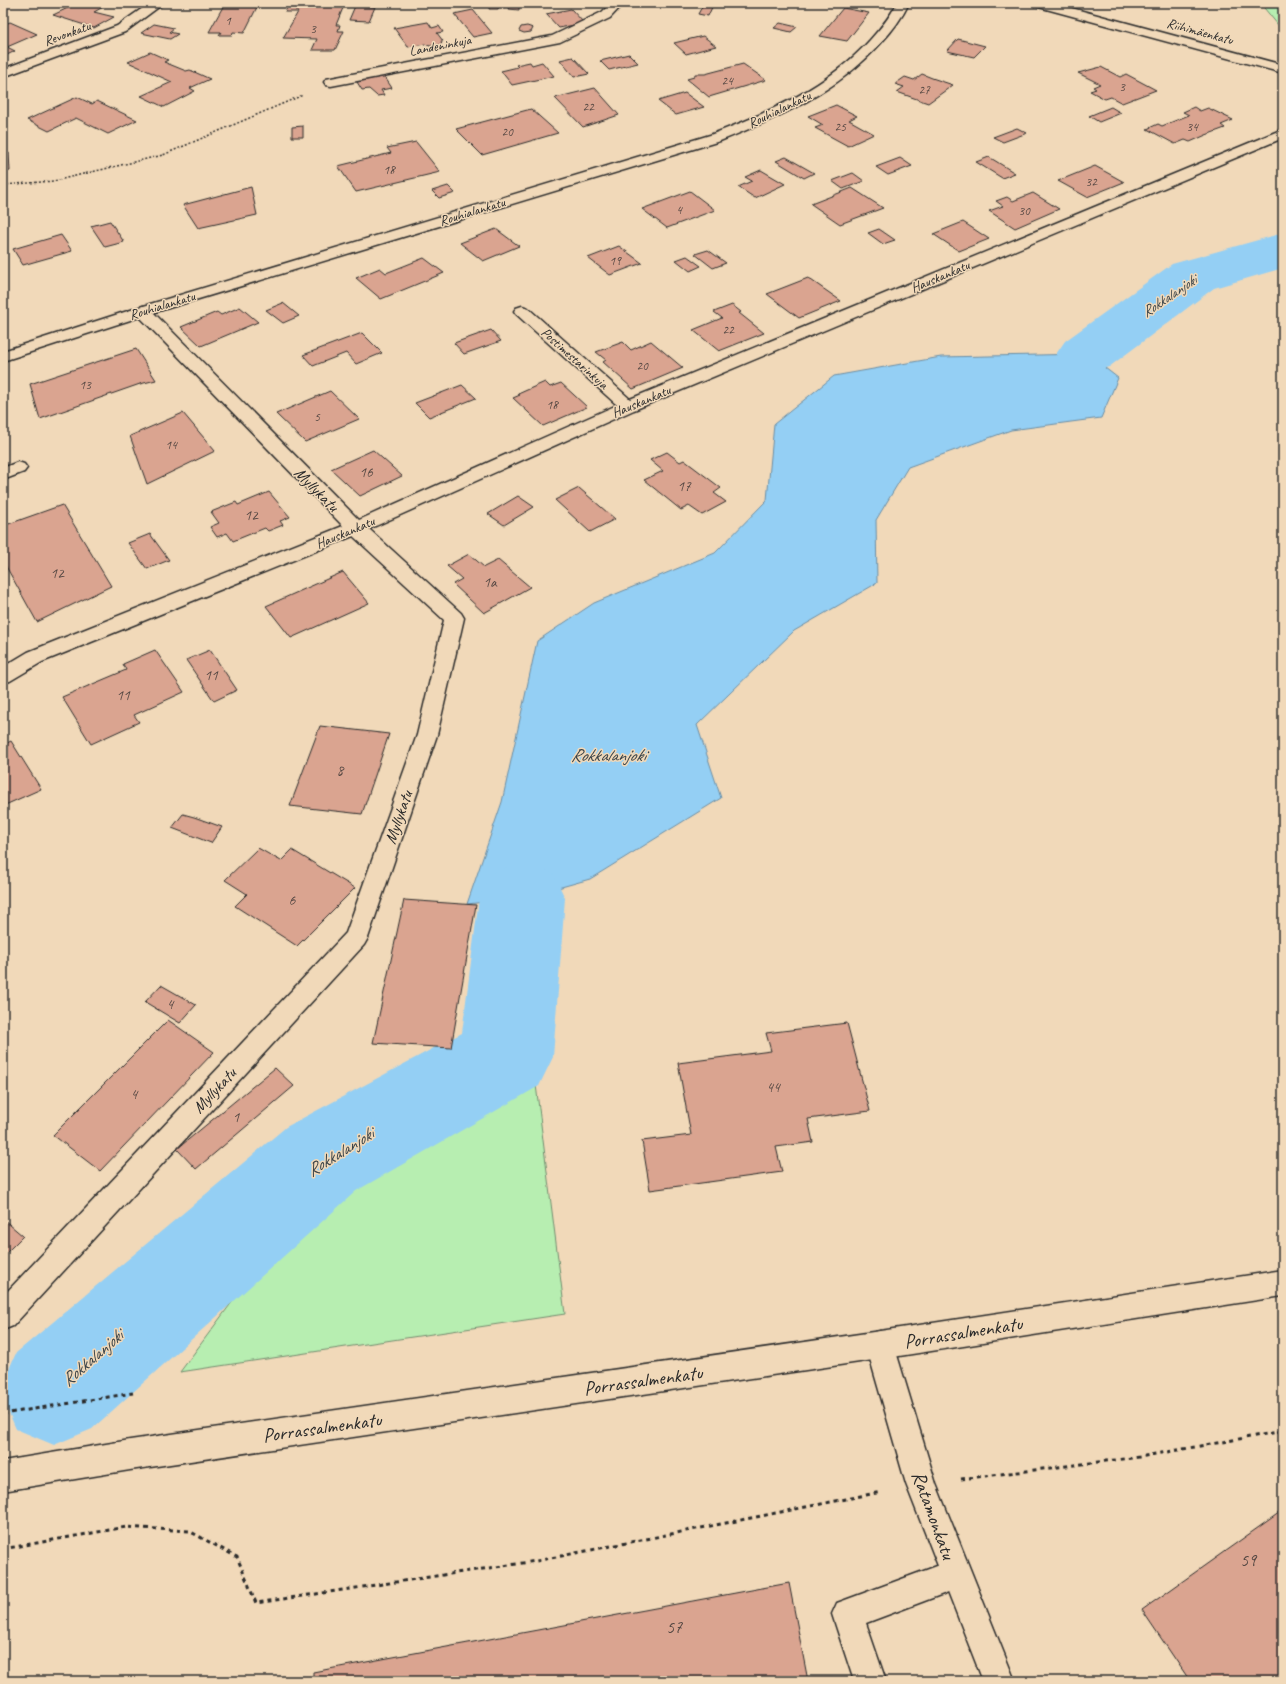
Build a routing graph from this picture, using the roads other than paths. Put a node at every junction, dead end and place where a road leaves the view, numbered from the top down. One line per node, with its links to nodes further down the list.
1 (158, 3): 6 (street, Revonkatu)
2 (618, 3): 7 (street, Landeninkuja)
3 (903, 3): 9 (street, Rouhialankatu)
4 (1039, 3): 5 (street, Riihimäenkatu)
5 (1283, 69)
6 (3, 73)
7 (331, 82)
8 (1283, 133): 12 (street, Hauskankatu)
9 (143, 311): 11 (street, Rouhialankatu); 13 (street, Myllykatu)
10 (522, 311): 12 (street, Postimestarinkuja)
11 (3, 356)
12 (628, 406): 13 (street, Hauskankatu)
13 (356, 528): 14 (street, Hauskankatu); 16 (street, Myllykatu)
14 (3, 676)
15 (1283, 1283): 17 (street, Porrassalmenkatu)
16 (3, 1316)
17 (880, 1345): 18 (street, Porrassalmenkatu); 19 (street, Ratamonkatu)
18 (3, 1476)
19 (956, 1574): 20 (street); 21 (street, Ratamonkatu)
20 (870, 1681)
21 (999, 1681)

